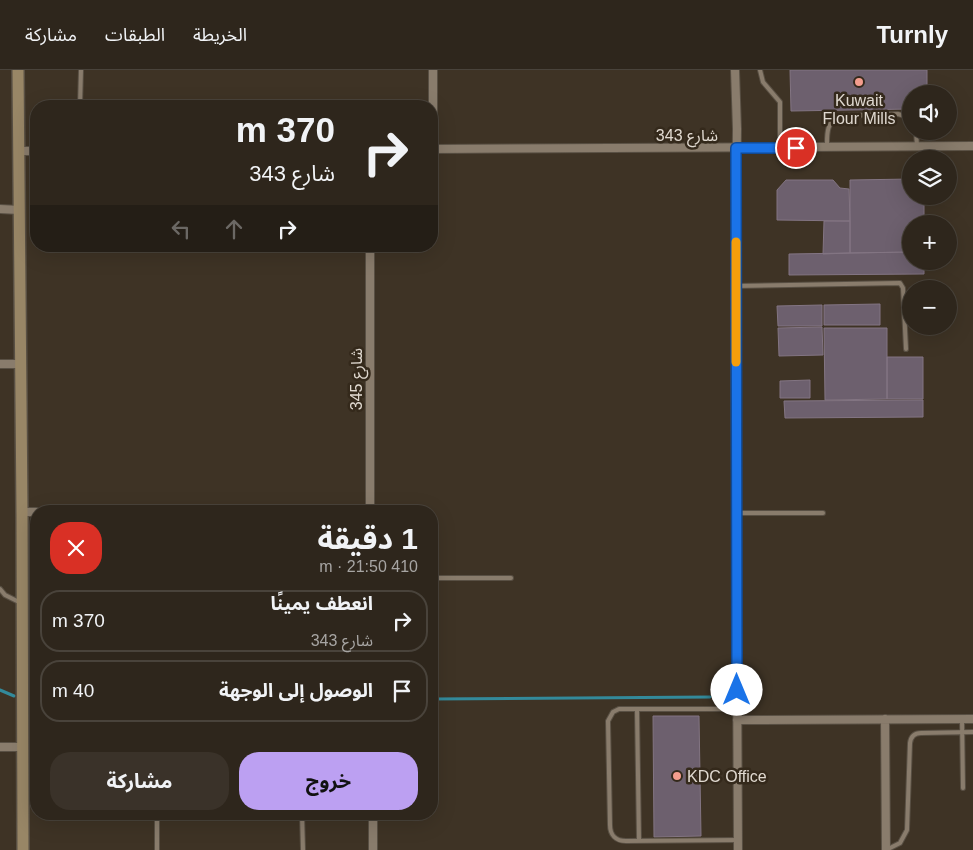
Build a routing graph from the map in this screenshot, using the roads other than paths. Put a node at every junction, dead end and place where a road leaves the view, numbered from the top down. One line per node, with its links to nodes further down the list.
1 (18, 70): 16 (main road)
2 (81, 70): 6 (lane)
3 (433, 70): 7 (street)
4 (736, 70): 12 (street)
5 (760, 70): 13 (lane)
6 (80, 100)
7 (433, 100)
8 (902, 115): 14 (lane)
9 (917, 140): 10 (lane)
10 (917, 146): 11 (street, شارع 343); 14 (street, شارع 343)
11 (973, 146)
12 (736, 148): 13 (street, شارع 343); 15 (street, شارع 343); 21 (street)
13 (780, 148): 14 (street, شارع 343)
14 (827, 148)
15 (438, 149)
16 (18, 151): 17 (street); 19 (main road)
17 (30, 151)
18 (0, 209): 19 (street)
19 (19, 210): 24 (main road)
20 (370, 252): 25 (street, شارع 345)
21 (735, 286): 22 (lane); 29 (street)
22 (906, 349)
23 (0, 364): 24 (street)
24 (20, 364): 26 (main road)
25 (370, 505)
26 (22, 512): 27 (street); 33 (main road)
27 (30, 512)
28 (823, 512): 29 (lane)
29 (736, 513): 35 (street)
30 (438, 578): 31 (lane)
31 (511, 578)
32 (0, 589): 33 (lane)
33 (22, 603): 43 (main road)
34 (637, 709): 35 (lane); 49 (lane); 49 (lane)
35 (737, 709): 39 (street)
36 (885, 719): 37 (street); 39 (street); 55 (street)
37 (962, 719): 38 (street); 40 (lane)
38 (973, 719)
39 (738, 720): 48 (street)
40 (962, 732): 41 (lane); 44 (lane); 55 (lane)
41 (973, 732)
42 (0, 747): 43 (street)
43 (22, 747): 50 (main road)
44 (963, 788)
45 (157, 820): 51 (lane)
46 (302, 820): 52 (lane)
47 (373, 820): 53 (street)
48 (738, 840): 49 (lane); 54 (street)
49 (639, 841)
50 (23, 850)
51 (157, 850)
52 (302, 850)
53 (373, 850)
54 (738, 850)
55 (886, 850)

